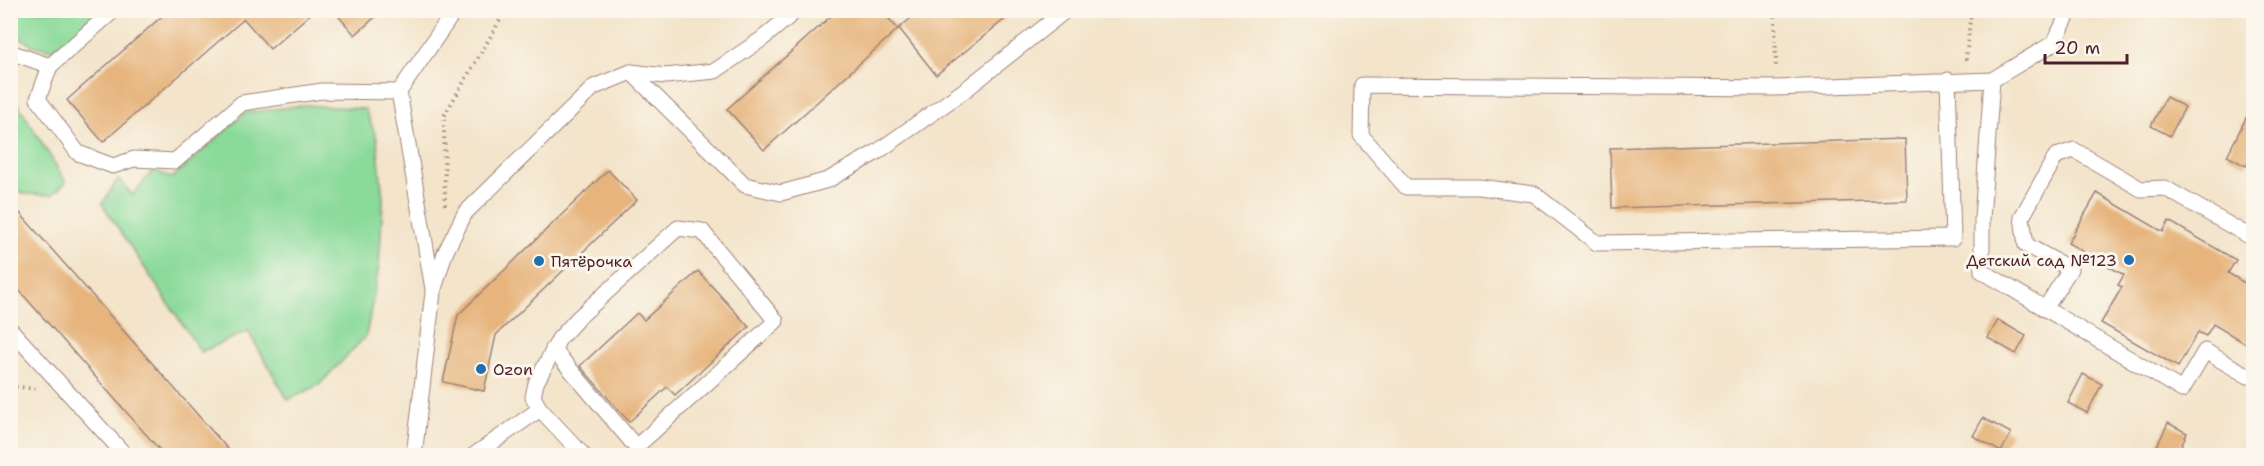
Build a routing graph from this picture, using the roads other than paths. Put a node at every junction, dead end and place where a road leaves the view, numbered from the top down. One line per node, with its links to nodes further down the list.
1 (114, 10): 7 (lane)
2 (455, 10): 11 (lane)
3 (797, 10): 8 (lane)
4 (1066, 10): 8 (lane)
5 (2070, 10): 10 (lane)
6 (10, 51): 7 (lane)
7 (50, 66): 11 (lane)
8 (631, 72): 13 (lane)
9 (1956, 80): 9 (lane); 10 (lane)
10 (1992, 80): 14 (lane)
11 (399, 92): 13 (lane)
12 (2253, 239): 14 (lane)
13 (433, 292): 20 (lane)
14 (2045, 309): 17 (lane)
15 (10, 329): 19 (lane)
16 (553, 349): 16 (lane); 18 (lane)
17 (2253, 374)
18 (540, 410): 21 (lane); 22 (lane)
19 (126, 456)
20 (414, 456)
21 (473, 456)
22 (584, 456)

